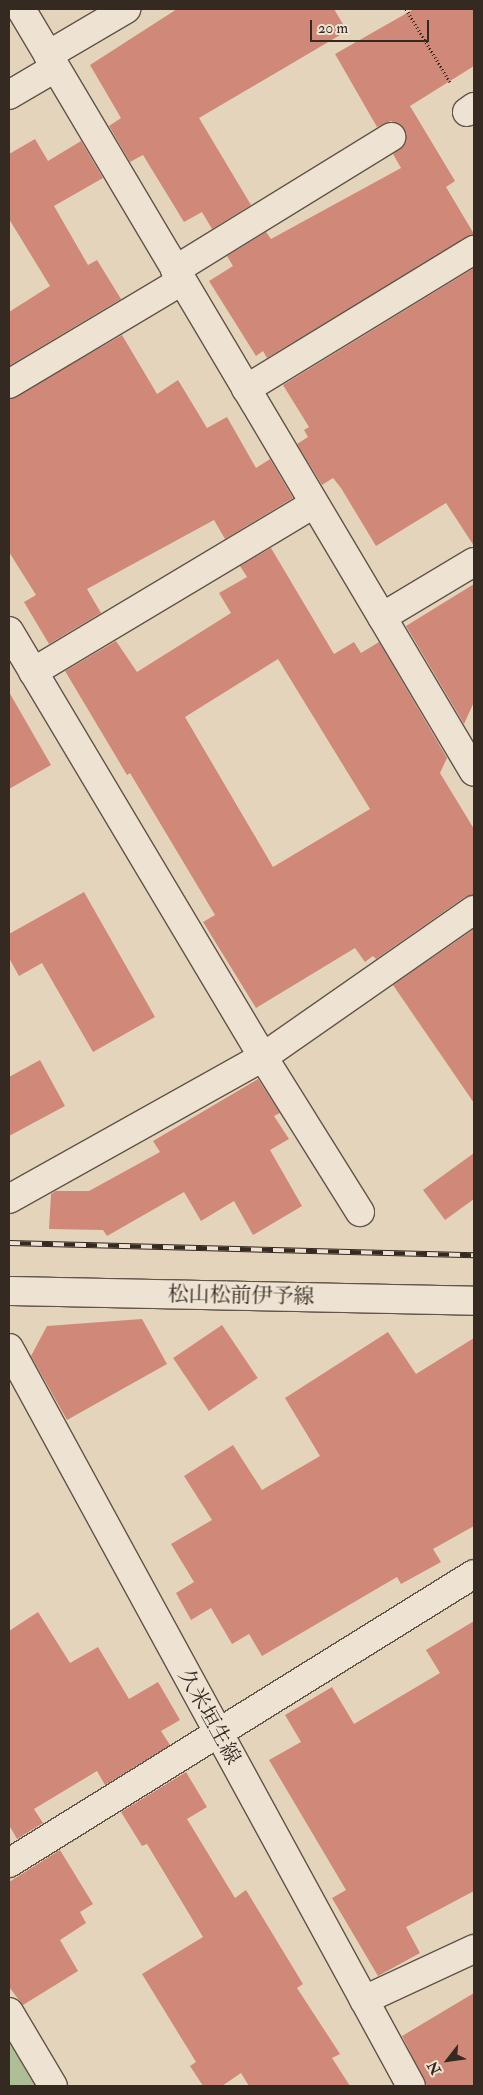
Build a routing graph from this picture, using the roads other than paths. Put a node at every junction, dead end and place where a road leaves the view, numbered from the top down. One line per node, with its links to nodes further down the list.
1 (21, 9): 3 (street)
2 (126, 9): 3 (street)
3 (52, 61): 4 (street); 7 (street)
4 (9, 95)
5 (391, 138): 7 (street)
6 (474, 250): 9 (street)
7 (179, 276): 8 (street); 9 (street)
8 (9, 384)
9 (246, 389): 10 (street)
10 (314, 504): 12 (street); 14 (street)
11 (474, 562): 12 (street)
12 (382, 617): 15 (street)
13 (9, 631): 14 (street)
14 (33, 672): 17 (street)
15 (474, 772)
16 (474, 910): 17 (street)
17 (263, 1057): 18 (street); 19 (street)
18 (9, 1200)
19 (360, 1212)
20 (9, 1291): 21 (street, 松山松前伊予線)
21 (474, 1301)
22 (9, 1348): 24 (street, 久米垣生線)
23 (474, 1574): 24 (street)
24 (219, 1735): 25 (street); 27 (street, 久米垣生線)
25 (9, 1863)
26 (474, 1949): 27 (street)
27 (364, 2000): 30 (street, 久米垣生線)
28 (9, 2012): 29 (street)
29 (53, 2086)
30 (410, 2086)

